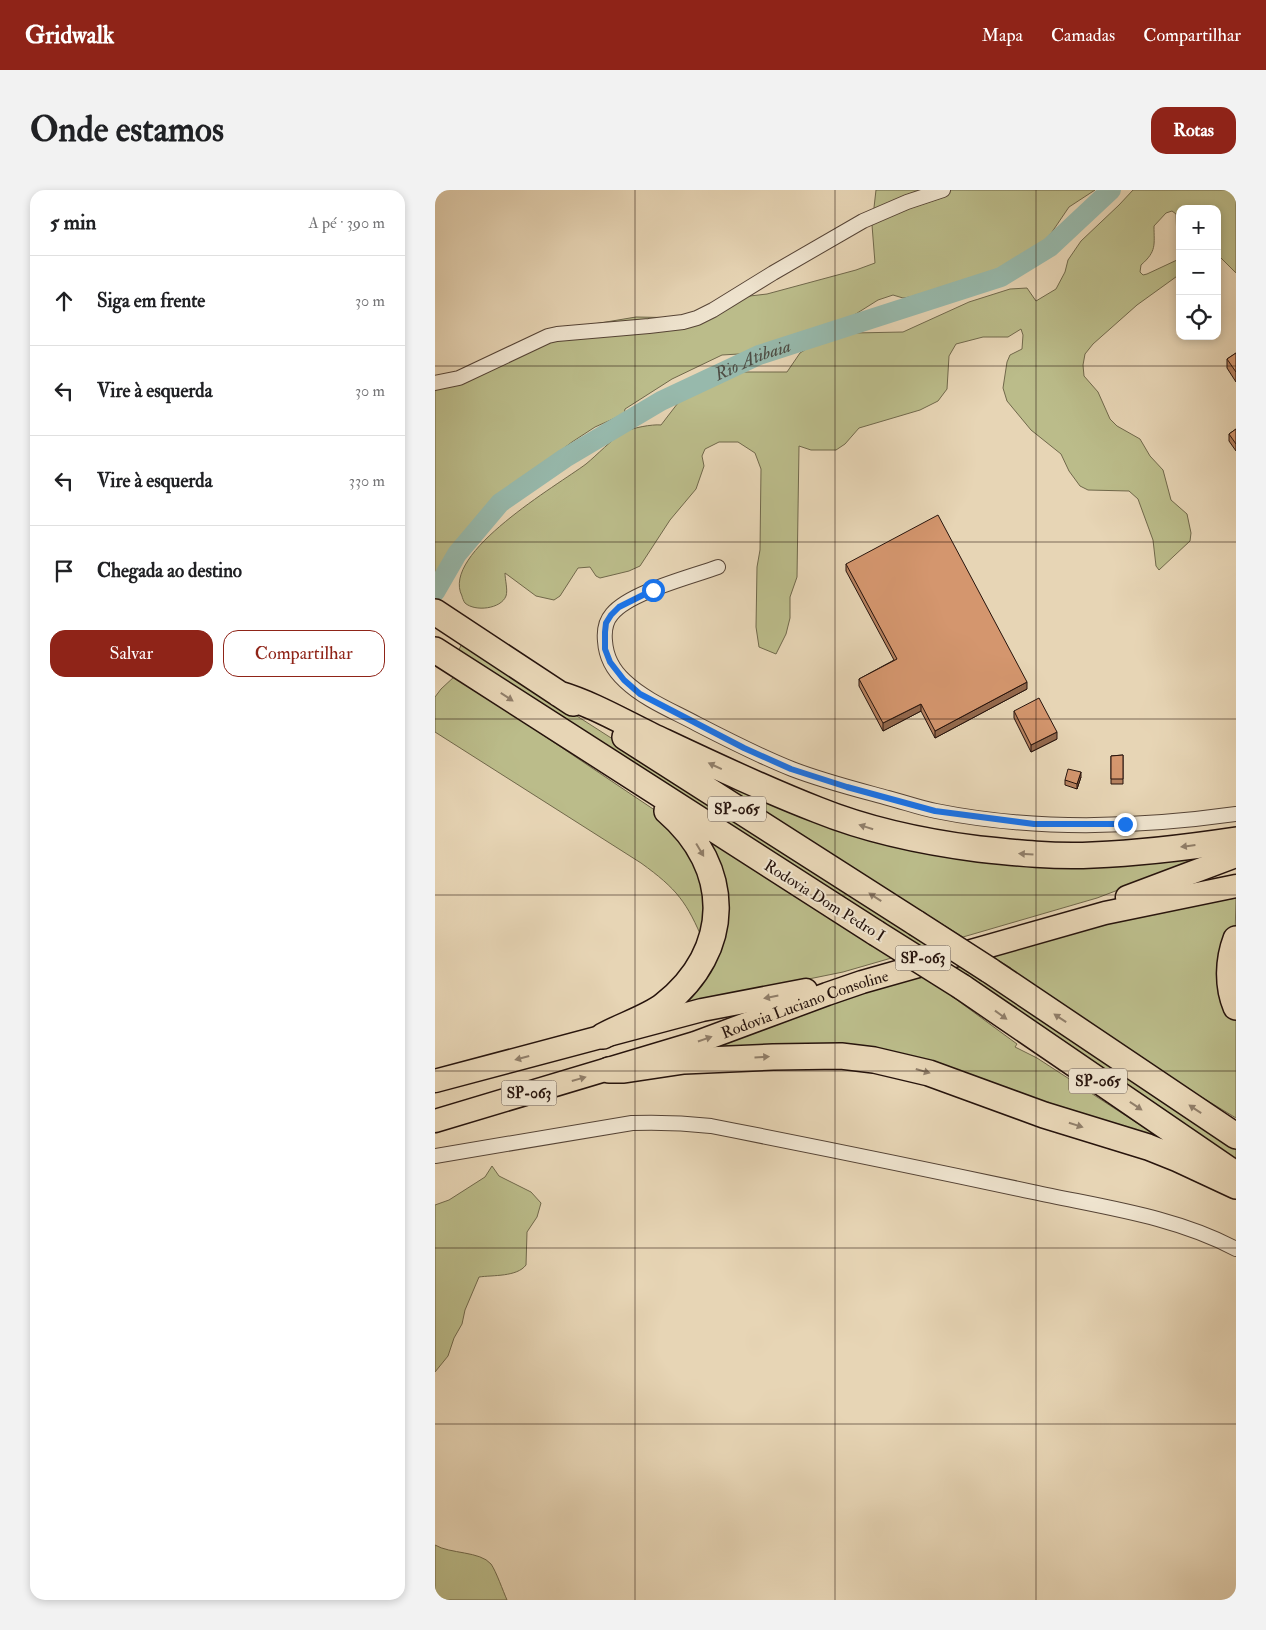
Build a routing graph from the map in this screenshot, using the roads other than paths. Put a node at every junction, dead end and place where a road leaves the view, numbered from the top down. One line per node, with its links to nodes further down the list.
1 (943, 190): 2 (street)
2 (435, 383)
3 (718, 567): 8 (street)
4 (435, 612): 6 (highway, Rodovia Dom Pedro I / SP-065)
5 (435, 650): 7 (highway, Rodovia Dom Pedro I / SP-065, one-way to 7)
6 (559, 694): 9 (highway, one-way to 6); 18 (highway, Rodovia Dom Pedro I / SP-065, one-way to 6, bridge)
7 (646, 786): 14 (highway, one-way to 14); 20 (highway, Rodovia Dom Pedro I / SP-065, one-way to 20, bridge)
8 (1236, 814)
9 (1236, 840)
10 (1236, 856): 14 (highway, Rodovia Luciano Consoline / SP-063, one-way to 14)
11 (1236, 886): 15 (highway, Rodovia Luciano Consoline / SP-063, one-way to 11)
12 (1236, 939): 13 (highway)
13 (1236, 1007)
14 (603, 1036): 16 (highway, Rodovia Luciano Consoline / SP-063, one-way to 16)
15 (609, 1070): 17 (highway, Rodovia Luciano Consoline / SP-063, one-way to 15); 21 (highway, one-way to 21)
16 (438, 1082)
17 (439, 1117)
18 (1236, 1136)
19 (435, 1156): 22 (street)
20 (1236, 1174)
21 (1236, 1186)
22 (1236, 1249)

